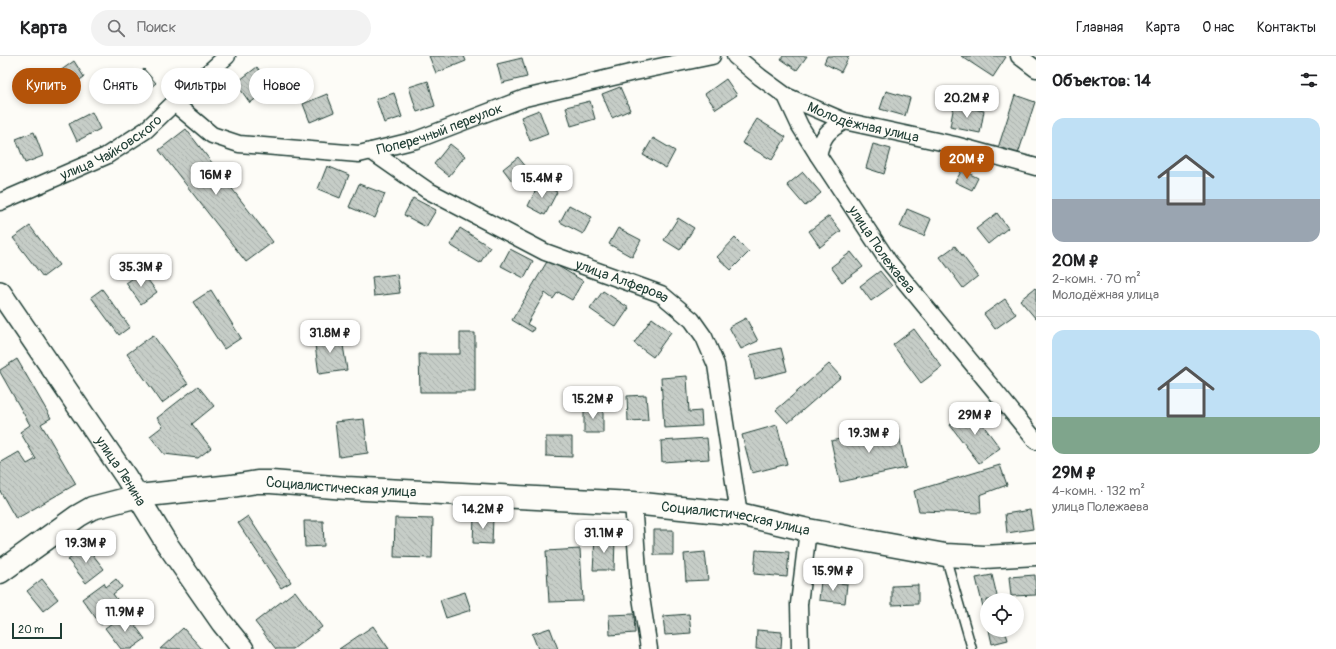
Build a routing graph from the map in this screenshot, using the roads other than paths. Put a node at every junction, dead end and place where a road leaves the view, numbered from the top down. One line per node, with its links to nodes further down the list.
1 (227, 56): 5 (street, улица Чайковского)
2 (712, 56): 11 (street, Поперечный переулок)
3 (735, 56): 7 (street, улица Полежаева)
4 (1019, 56): 6 (street)
5 (213, 68)
6 (1036, 69)
7 (786, 96): 10 (street, Молодёжная улица); 12 (street, улица Полежаева)
8 (173, 104): 14 (street, улица Чайковского)
9 (175, 104): 11 (street, Поперечный переулок)
10 (844, 121): 12 (street); 13 (street, Молодёжная улица)
11 (372, 151): 19 (street, улица Алферова)
12 (818, 155): 16 (street, улица Полежаева)
13 (1036, 167)
14 (0, 202)
15 (0, 292): 17 (street, улица Ленина)
16 (1036, 441)
17 (138, 496): 18 (main road, Социалистическая улица); 23 (main road, Социалистическая улица); 24 (street, улица Ленина)
18 (633, 504): 19 (main road, Социалистическая улица); 25 (street)
19 (739, 514): 20 (main road, Социалистическая улица)
20 (808, 530): 22 (main road, Социалистическая улица); 26 (street)
21 (1036, 554): 22 (main road, Социалистическая улица)
22 (945, 555): 27 (lane)
23 (0, 572)
24 (238, 647)
25 (649, 649)
26 (800, 649)
27 (972, 649)

